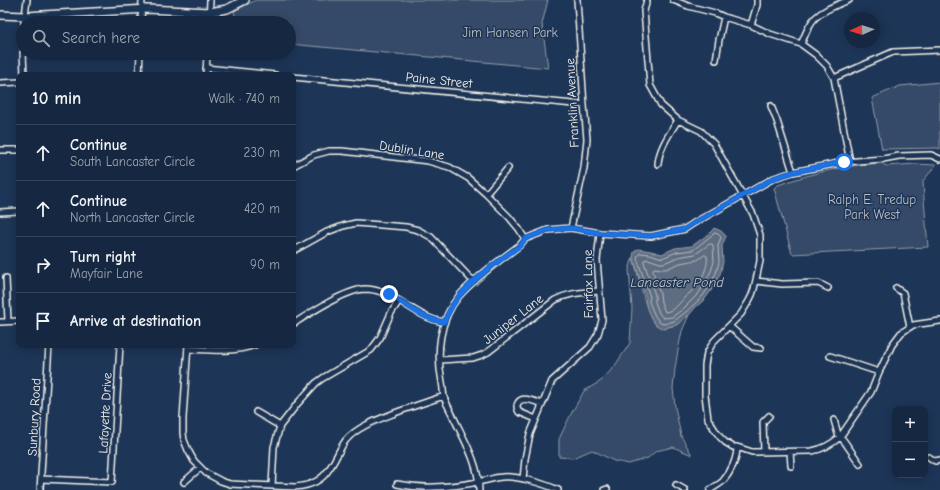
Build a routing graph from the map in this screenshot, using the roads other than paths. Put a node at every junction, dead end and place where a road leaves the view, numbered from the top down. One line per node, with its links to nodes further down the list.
1 (27, 0): 13 (street)
2 (142, 0): 10 (street)
3 (210, 0): 11 (street)
4 (245, 0): 11 (street)
5 (577, 0): 35 (street, Franklin Avenue)
6 (647, 0): 37 (street)
7 (673, 0): 17 (street)
8 (756, 0): 19 (street)
9 (849, 0): 20 (street)
10 (141, 9): 11 (street); 14 (street); 15 (street)
11 (210, 12): 16 (street)
12 (0, 15): 18 (street)
13 (25, 16)
14 (67, 16)
15 (140, 16)
16 (210, 16)
17 (724, 17): 19 (street); 25 (street)
18 (16, 18)
19 (751, 25): 20 (street)
20 (801, 44): 32 (street)
21 (940, 50): 32 (street)
22 (23, 60): 27 (street)
23 (140, 60): 28 (street)
24 (207, 60): 26 (street)
25 (716, 60)
26 (206, 68): 29 (street); 30 (street)
27 (24, 72)
28 (139, 72)
29 (206, 72)
30 (245, 72)
31 (296, 77): 35 (street, Paine Street)
32 (834, 78): 41 (street)
33 (16, 82): 34 (street)
34 (0, 83)
35 (584, 105): 50 (street, Franklin Avenue)
36 (771, 106): 45 (street)
37 (678, 120): 43 (street); 47 (street)
38 (0, 150): 39 (street)
39 (16, 150)
40 (940, 159): 41 (street)
41 (850, 162): 45 (street)
42 (296, 164): 46 (street, Dublin Lane)
43 (658, 164)
44 (508, 168): 46 (street)
45 (793, 172): 47 (street)
46 (486, 194): 52 (street, Dublin Lane)
47 (743, 196): 51 (street); 56 (street)
48 (16, 211): 49 (street)
49 (0, 212)
50 (571, 228): 51 (street); 52 (street)
51 (600, 233): 59 (street, Fairfax Lane)
52 (525, 239): 55 (street)
53 (296, 250): 55 (street)
54 (6, 278): 61 (street)
55 (474, 281): 66 (street)
56 (756, 281): 57 (street); 67 (street)
57 (828, 288)
58 (896, 288): 68 (street)
59 (599, 291): 76 (street, Juniper Lane); 79 (street, Fairfax Lane)
60 (399, 301): 65 (street); 66 (street); 84 (street)
61 (8, 321): 62 (street); 64 (street)
62 (16, 321)
63 (940, 321): 68 (street)
64 (0, 322)
65 (296, 322)
66 (444, 322): 76 (street)
67 (729, 326): 74 (street); 86 (street)
68 (910, 327): 77 (street)
69 (49, 348): 95 (street, Sunbury Road)
70 (120, 348): 95 (street, Lafayette Drive)
71 (188, 348): 93 (street)
72 (202, 348): 73 (street)
73 (245, 348)
74 (762, 348)
75 (830, 356): 77 (street)
76 (440, 360): 78 (street)
77 (879, 372): 85 (street)
78 (444, 396): 97 (street); 100 (street)
79 (542, 404): 82 (street, Fairfax Lane); 82 (street)
80 (256, 412): 84 (street)
81 (770, 416): 87 (street)
82 (536, 419): 94 (street, Fairfax Lane)
83 (834, 420): 85 (street)
84 (280, 426): 100 (street)
85 (840, 437): 88 (street); 91 (street)
86 (737, 447): 87 (street); 105 (street)
87 (764, 452): 88 (street)
88 (790, 452): 92 (street)
89 (929, 457): 90 (street)
90 (940, 460)
91 (860, 464)
92 (791, 466)
93 (200, 468): 96 (street); 100 (street)
94 (523, 478): 97 (street); 103 (street)
95 (41, 479): 101 (street, Sunbury Road)
96 (184, 482)
97 (479, 482): 98 (street); 102 (street)
98 (396, 484)
99 (676, 485): 104 (street)
100 (272, 486)
101 (40, 490)
102 (479, 490)
103 (558, 490)
104 (685, 490)
105 (710, 490)

